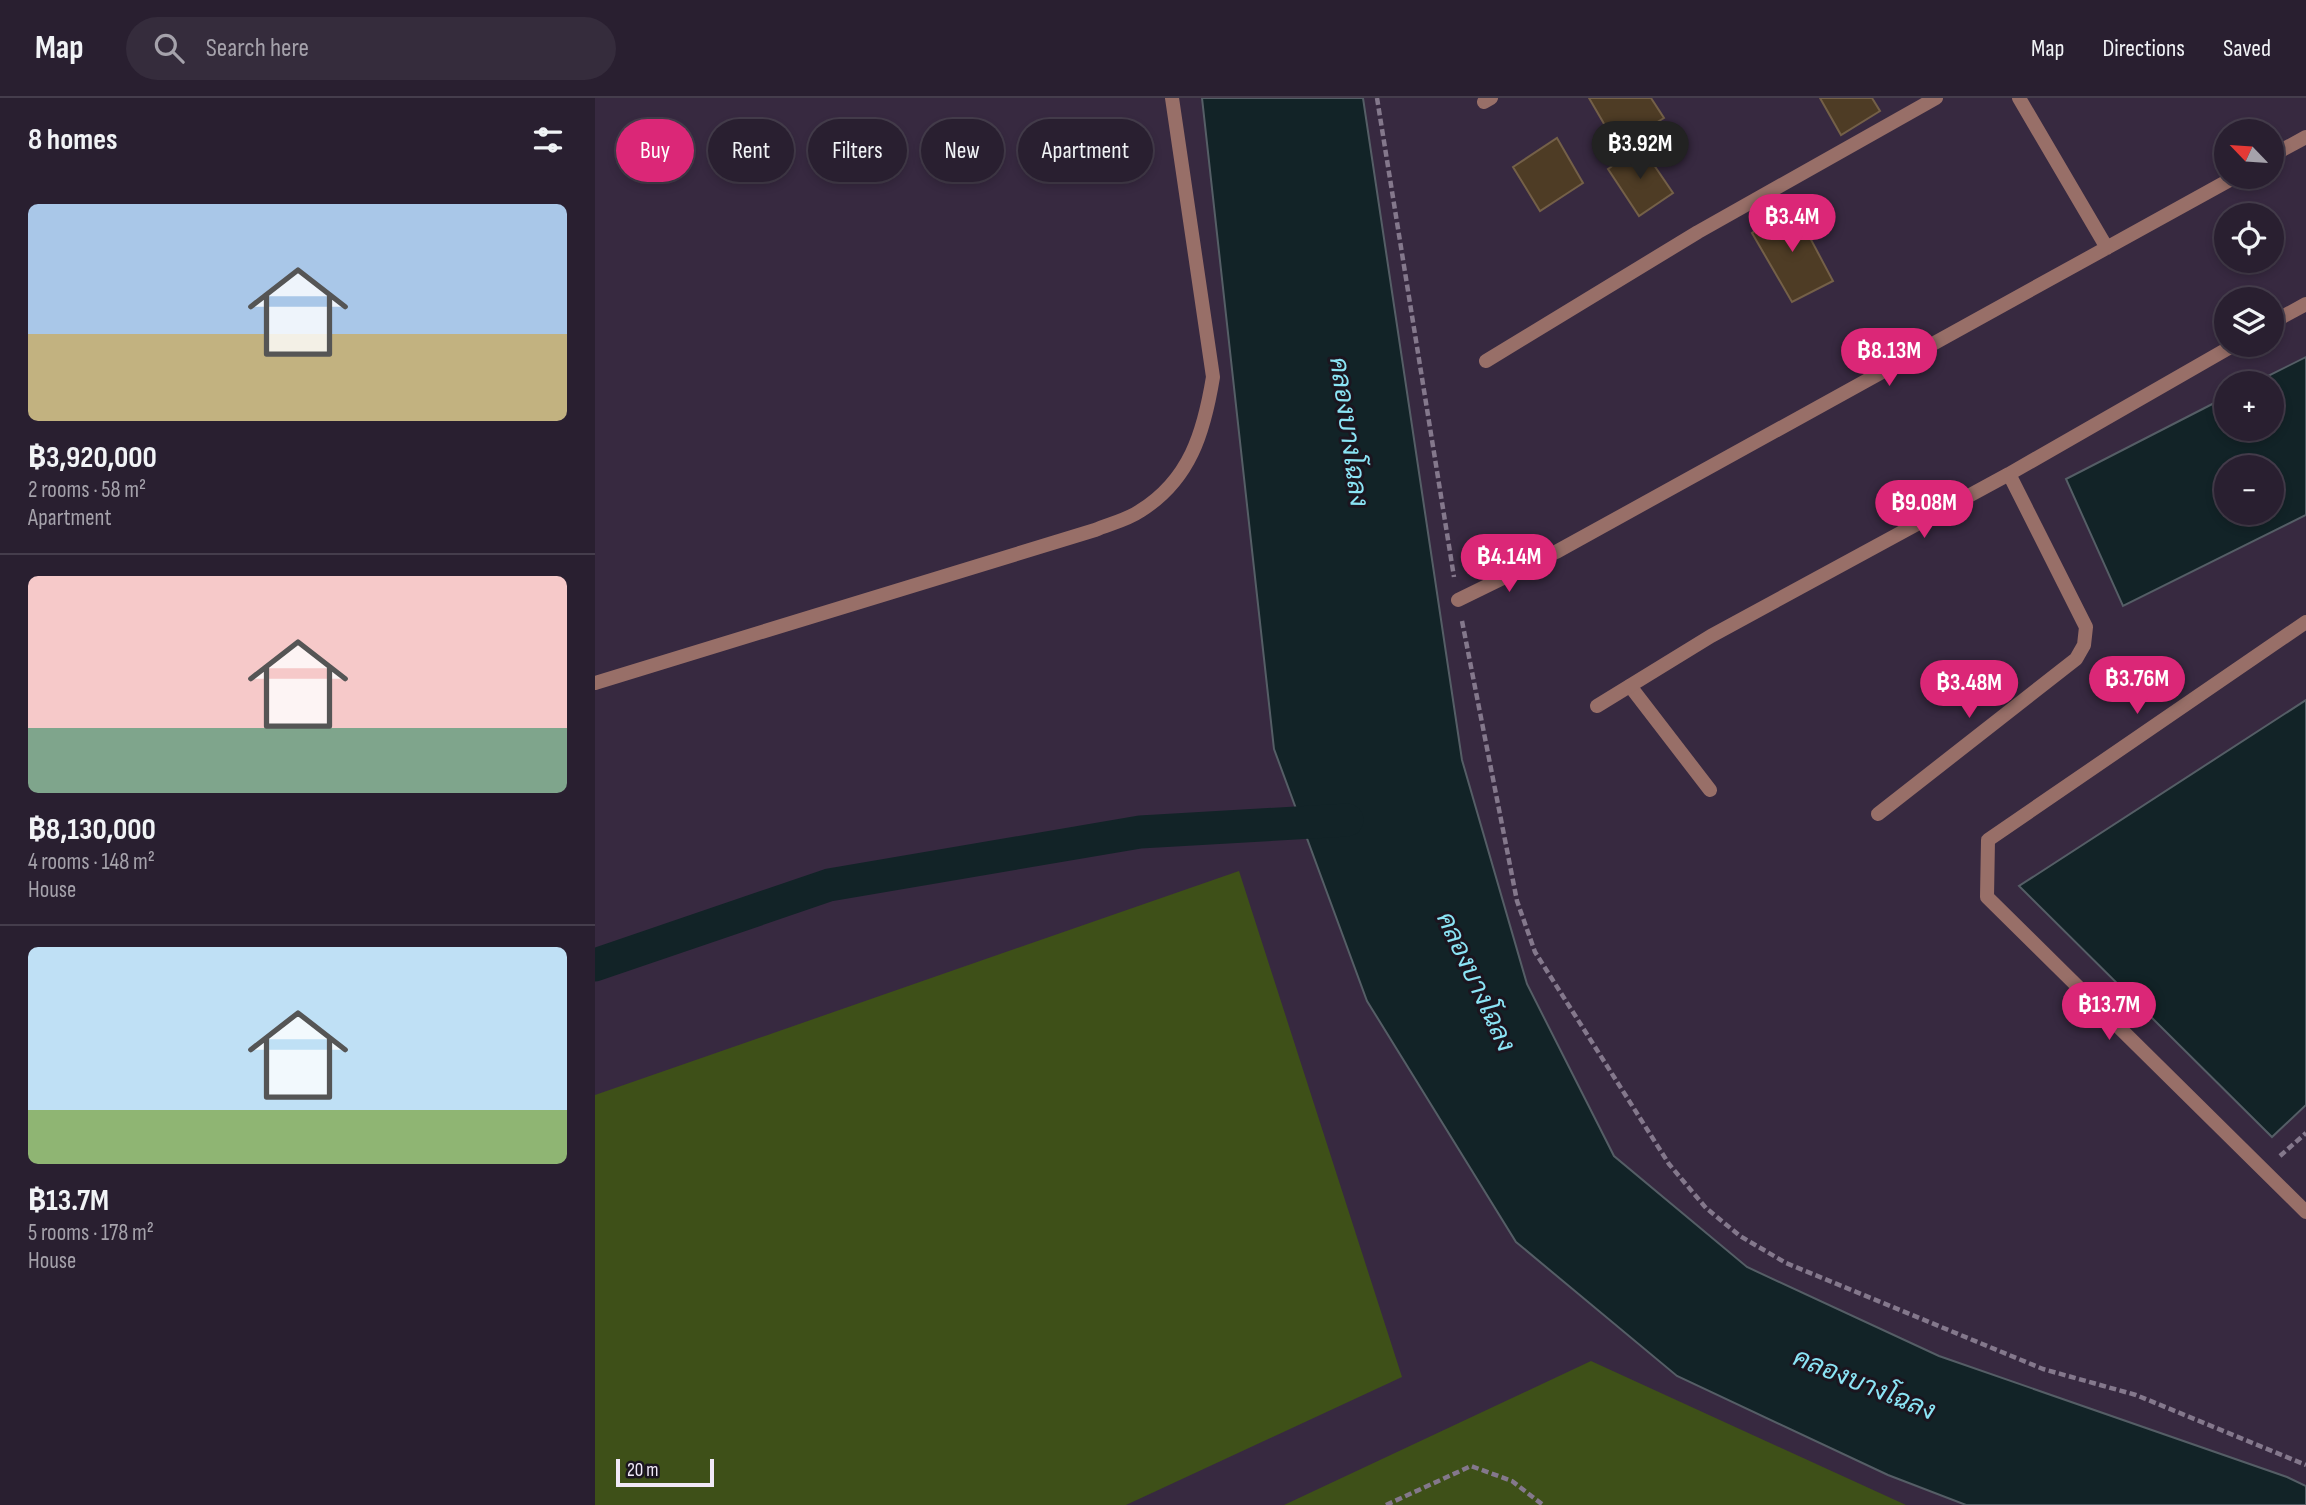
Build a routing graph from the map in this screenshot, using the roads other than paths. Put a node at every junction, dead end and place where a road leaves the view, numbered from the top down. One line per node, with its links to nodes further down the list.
1 (1172, 98): 15 (street)
2 (1936, 98): 11 (street)
3 (2019, 98): 7 (street)
4 (2306, 137): 5 (street)
5 (2284, 149)
6 (2214, 189): 7 (street)
7 (2107, 248): 13 (street)
8 (2306, 304): 9 (street)
9 (2284, 316)
10 (2214, 356): 12 (street)
11 (1486, 362)
12 (2009, 474): 16 (street); 19 (street)
13 (1458, 600)
14 (2306, 621): 20 (street)
15 (595, 683)
16 (1630, 686): 17 (street); 18 (street)
17 (1597, 706)
18 (1710, 790)
19 (1878, 814)
20 (2306, 1212)

